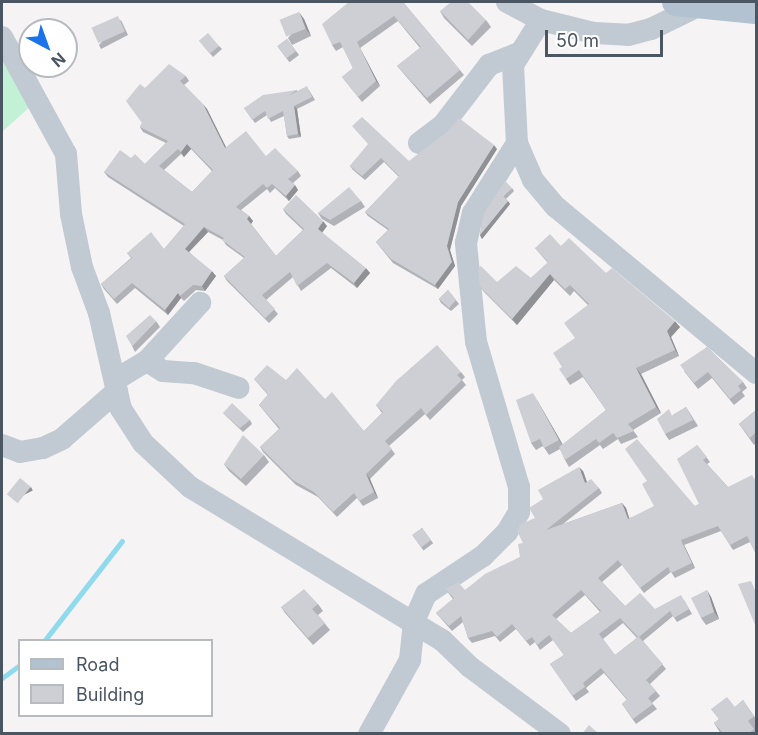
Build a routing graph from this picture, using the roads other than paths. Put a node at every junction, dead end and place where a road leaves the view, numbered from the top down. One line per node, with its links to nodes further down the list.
1 (507, 2): 4 (street)
2 (688, 3): 3 (main road); 4 (street)
3 (756, 9)
4 (541, 20): 6 (street)
5 (2, 37): 12 (street)
6 (516, 54): 7 (street); 8 (street)
7 (517, 143): 11 (street); 15 (street)
8 (419, 144)
9 (200, 303): 10 (street)
10 (147, 361): 12 (street); 13 (street)
11 (756, 373)
12 (116, 386): 14 (street); 15 (street)
13 (239, 388)
14 (2, 445)
15 (414, 621): 16 (street); 17 (street)
16 (369, 734)
17 (560, 734)

